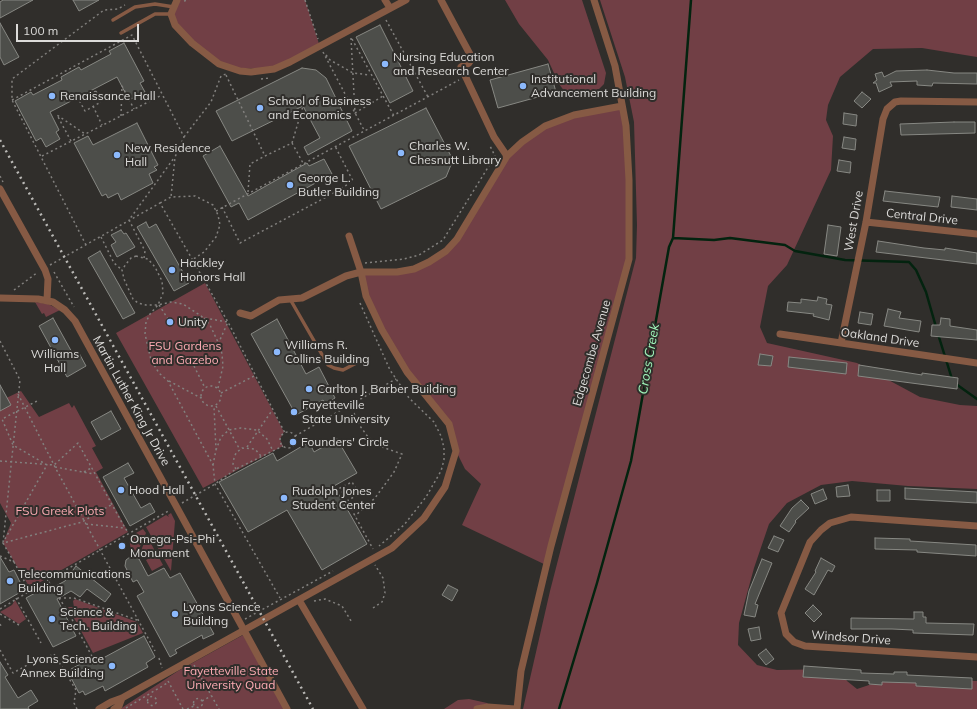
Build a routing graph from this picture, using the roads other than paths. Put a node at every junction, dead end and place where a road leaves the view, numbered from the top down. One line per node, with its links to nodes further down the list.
1 (385, 0): 6 (street)
2 (406, 0): 6 (street)
3 (441, 0): 11 (street)
4 (594, 0): 10 (street, Edgecombe Avenue)
5 (174, 7): 6 (street); 7 (lane); 8 (lane)
6 (390, 8)
7 (113, 20)
8 (121, 33)
9 (977, 102): 13 (street, West Drive)
10 (622, 106): 11 (street); 35 (street, Edgecombe Avenue)
11 (507, 156): 16 (street)
12 (0, 189): 19 (street)
13 (866, 222): 14 (street, Central Drive); 22 (street, West Drive)
14 (977, 234)
15 (349, 236): 16 (street)
16 (361, 272): 18 (street); 26 (street)
17 (0, 298): 19 (street)
18 (290, 298): 20 (street); 23 (lane)
19 (47, 300): 27 (street, Martin Luther King Jr Drive)
20 (240, 313)
21 (780, 334): 22 (street, Oakland Drive)
22 (841, 343): 24 (street, Oakland Drive)
23 (364, 359)
24 (977, 363)
25 (977, 526): 28 (street, Windsor Drive)
26 (302, 598): 27 (street); 33 (street)
27 (243, 631): 29 (street); 32 (street, Martin Luther King Jr Drive)
28 (977, 657)
29 (122, 698): 30 (street); 31 (street)
30 (99, 709)
31 (114, 709)
32 (287, 709)
33 (363, 709)
34 (477, 709): 35 (street)
35 (516, 709)

